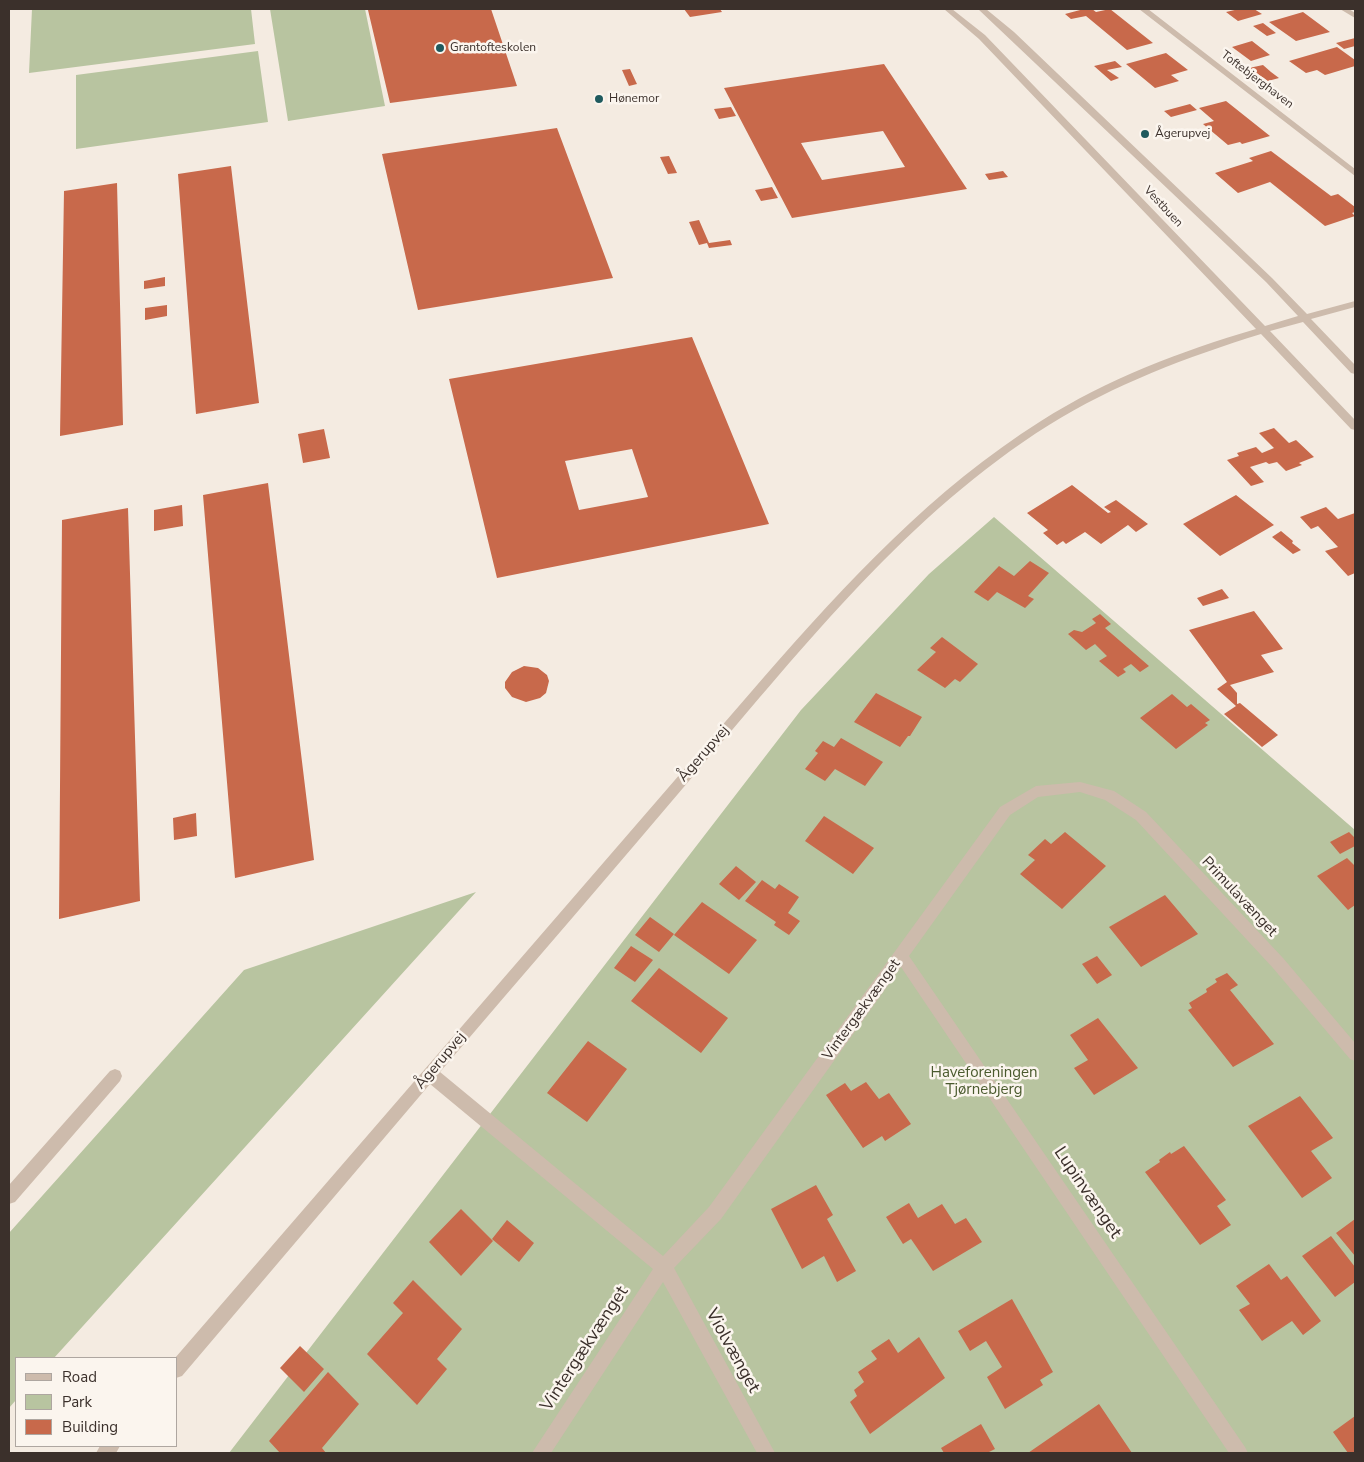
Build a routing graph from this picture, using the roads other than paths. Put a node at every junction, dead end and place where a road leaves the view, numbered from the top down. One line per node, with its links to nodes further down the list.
1 (948, 9): 9 (street, Vestbuen)
2 (982, 9): 8 (street, Vestbuen)
3 (1143, 9): 6 (street, Toftebjerghaven)
4 (1344, 9): 5 (street)
5 (1355, 16)
6 (1355, 173)
7 (1355, 304): 8 (street, Ågerupvej)
8 (1305, 317): 9 (street, Ågerupvej); 10 (street, Vestbuen)
9 (1262, 329): 11 (street, Vestbuen); 15 (street, Ågerupvej)
10 (1355, 371)
11 (1355, 426)
12 (1080, 787): 13 (street, Vintergækvænget); 14 (street, Primulavænget)
13 (901, 956): 18 (street, Vintergækvænget); 22 (street, Lupinvænget)
14 (1355, 1054)
15 (430, 1074): 18 (street); 19 (street, Ågerupvej)
16 (114, 1076): 17 (street)
17 (9, 1196)
18 (664, 1267): 20 (street, Vintergækvænget); 21 (street, Violvænget)
19 (178, 1368)
20 (541, 1453)
21 (766, 1453)
22 (1239, 1453)

